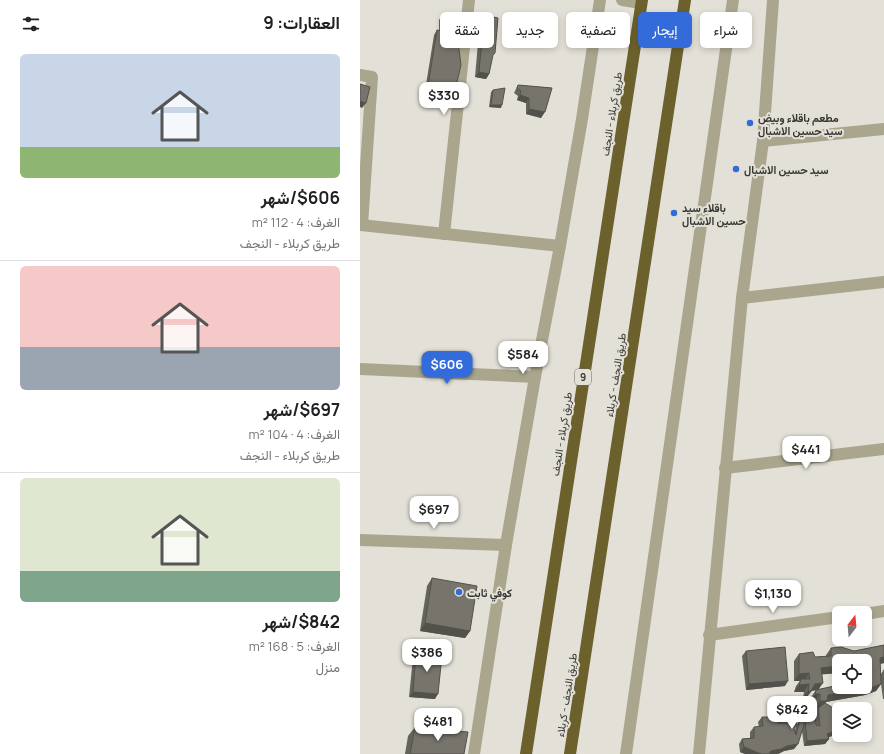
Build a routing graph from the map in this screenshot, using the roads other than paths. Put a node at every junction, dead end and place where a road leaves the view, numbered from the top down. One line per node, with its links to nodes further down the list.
1 (469, 0): 12 (street)
2 (600, 0): 13 (street)
3 (622, 0): 7 (street)
4 (686, 0): 28 (highway, طريق النجف - کربلاء)
5 (733, 0): 29 (street)
6 (773, 0): 10 (street)
7 (642, 1): 27 (highway, طريق کربلاء - النجف / 9)
8 (360, 75): 11 (street)
9 (884, 129): 10 (street)
10 (763, 141): 15 (street)
11 (361, 225): 12 (street)
12 (444, 234): 13 (street)
13 (560, 246): 17 (street)
14 (884, 282): 15 (street)
15 (742, 298): 19 (street)
16 (360, 369): 17 (street)
17 (535, 377): 21 (street)
18 (884, 449): 19 (street)
19 (725, 468): 25 (street)
20 (360, 540): 21 (street)
21 (506, 545): 26 (street)
22 (884, 611): 23 (street)
23 (872, 613)
24 (832, 618): 25 (street)
25 (710, 635): 30 (street)
26 (474, 754)
27 (526, 754)
28 (570, 754)
29 (626, 754)
30 (699, 754)

